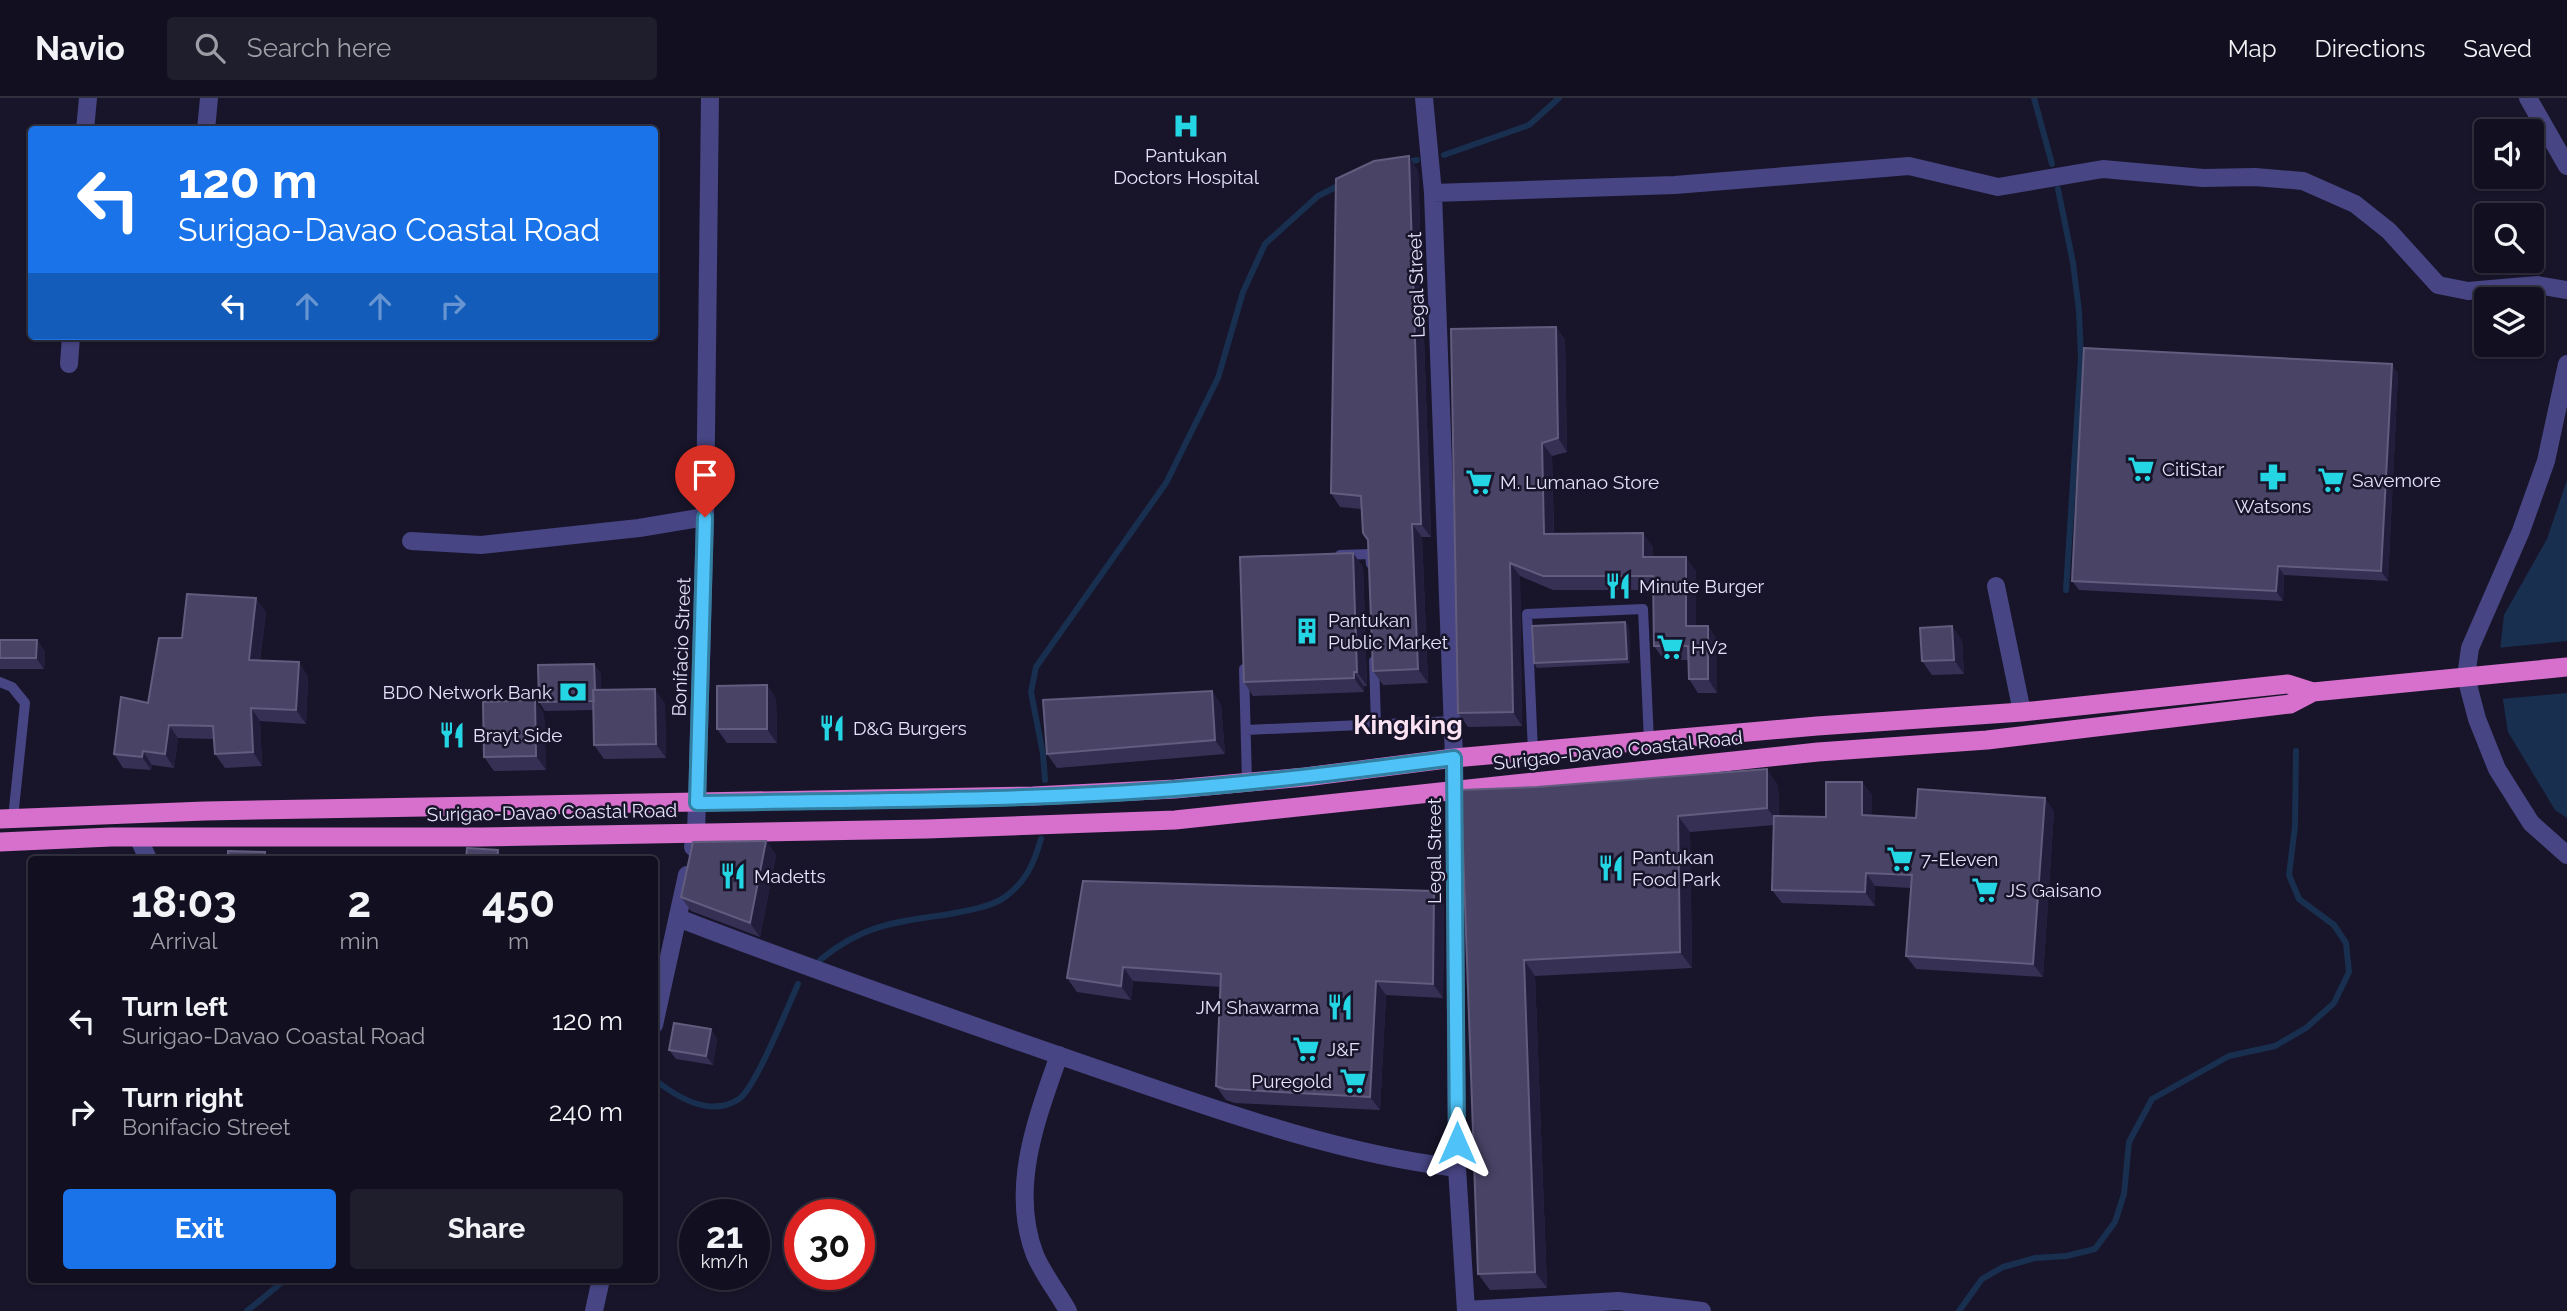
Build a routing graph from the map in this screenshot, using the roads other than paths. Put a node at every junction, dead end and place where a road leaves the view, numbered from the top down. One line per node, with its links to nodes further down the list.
1 (88, 98): 6 (street)
2 (209, 98): 7 (street)
3 (710, 98): 14 (street, Bonifacio Street)
4 (1424, 98): 9 (street, Legal Street)
5 (2528, 98): 8 (street)
6 (85, 126)
7 (206, 126)
8 (2567, 166)
9 (1433, 193): 10 (street); 27 (street, Legal Street)
10 (2567, 289)
11 (71, 340): 12 (street)
12 (69, 364)
13 (2567, 364): 22 (street)
14 (705, 517): 15 (street); 39 (street, Bonifacio Street)
15 (411, 541)
16 (1331, 555): 17 (lane)
17 (1371, 580)
18 (1996, 586): 25 (street)
19 (1374, 645): 28 (lane)
20 (1243, 651): 30 (lane)
21 (2567, 667): 22 (highway, Surigao-Davao Coastal Road)
22 (2472, 676): 24 (highway, Surigao-Davao Coastal Road); 49 (street)
23 (0, 681): 42 (lane)
24 (2313, 692): 25 (highway, Surigao-Davao Coastal Road); 31 (highway, Surigao-Davao Coastal Road)
25 (2022, 712): 26 (highway, Surigao-Davao Coastal Road)
26 (1986, 715): 29 (highway, Surigao-Davao Coastal Road); 31 (highway)
27 (1452, 721): 28 (lane); 35 (street, Legal Street)
28 (1376, 724): 30 (lane)
29 (1817, 726): 32 (highway, Surigao-Davao Coastal Road); 34 (highway)
30 (1246, 730): 36 (lane)
31 (1987, 740): 34 (highway, Surigao-Davao Coastal Road)
32 (1649, 741): 33 (highway, Surigao-Davao Coastal Road); 33 (lane)
33 (1533, 752): 35 (highway, Surigao-Davao Coastal Road)
34 (1818, 752): 37 (highway, Surigao-Davao Coastal Road)
35 (1454, 758): 36 (highway, Surigao-Davao Coastal Road); 37 (street, Legal Street)
36 (1248, 782): 38 (highway, Surigao-Davao Coastal Road)
37 (1455, 790): 43 (highway, Surigao-Davao Coastal Road); 54 (street, Legal Street)
38 (1033, 796): 39 (highway, Surigao-Davao Coastal Road); 43 (highway)
39 (697, 803): 40 (highway, Surigao-Davao Coastal Road); 44 (street, Bonifacio Street)
40 (481, 808): 41 (highway, Surigao-Davao Coastal Road); 47 (highway)
41 (110, 814): 42 (highway, Surigao-Davao Coastal Road); 45 (highway)
42 (7, 818)
43 (1033, 826): 44 (highway, Surigao-Davao Coastal Road)
44 (696, 833): 47 (highway, Surigao-Davao Coastal Road); 51 (street, Bonifacio Street)
45 (111, 836): 46 (highway, Surigao-Davao Coastal Road); 48 (highway, Surigao-Davao Coastal Road)
46 (138, 836): 47 (highway, Surigao-Davao Coastal Road); 50 (street)
47 (481, 836)
48 (0, 842)
49 (2567, 855)
50 (147, 856)
51 (678, 918): 52 (street, Bonifacio Street); 53 (street)
52 (658, 1007)
53 (1059, 1055): 54 (street); 57 (street)
54 (1457, 1168): 58 (street, Legal Street)
55 (600, 1283): 56 (street)
56 (594, 1311)
57 (1068, 1311)
58 (1466, 1311): 59 (street)
59 (1702, 1311)

